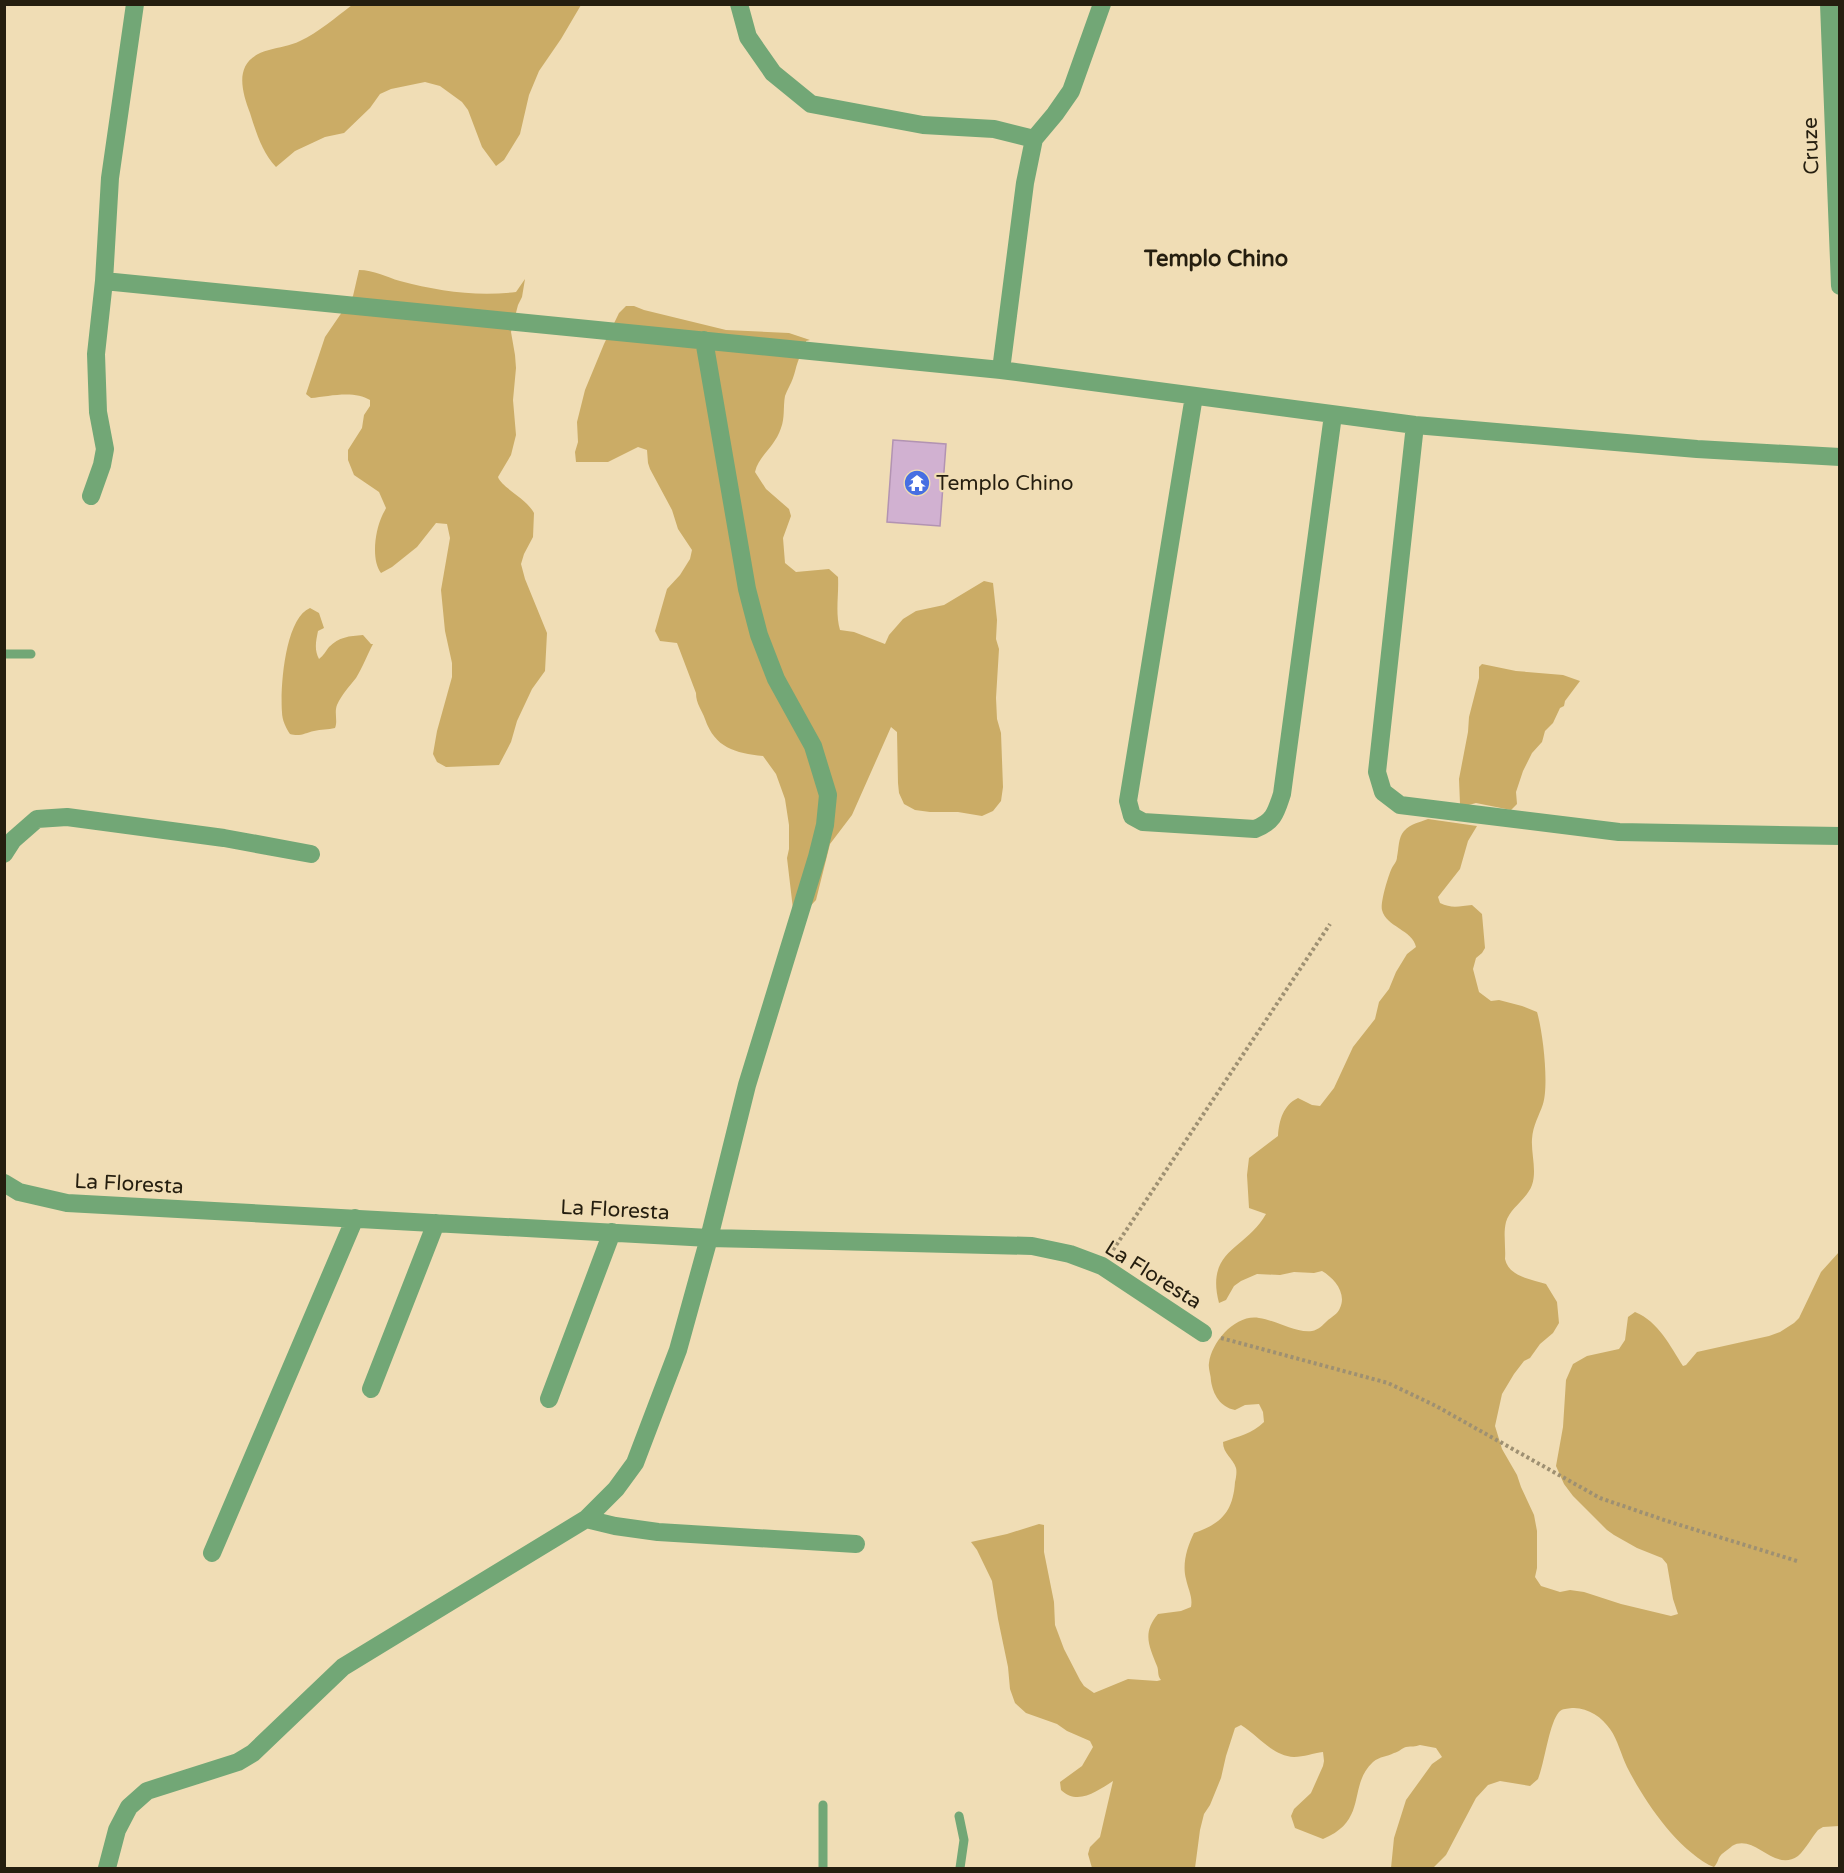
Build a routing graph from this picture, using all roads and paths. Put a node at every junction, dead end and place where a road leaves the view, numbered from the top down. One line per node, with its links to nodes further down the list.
1 (135, 4): 6 (street)
2 (738, 4): 5 (street)
3 (1102, 4): 5 (street)
4 (1829, 4): 7 (street, Cruze)
5 (1034, 139): 9 (street)
6 (104, 281): 8 (street); 14 (street)
7 (1839, 286)
8 (704, 340): 9 (street); 25 (street)
9 (1000, 370): 10 (street)
10 (1194, 396): 11 (street); 11 (street)
11 (1333, 415): 12 (street)
12 (1415, 425): 13 (street); 17 (street)
13 (1839, 457)
14 (91, 496)
15 (4, 654): 16 (lane)
16 (32, 654)
17 (1839, 836)
18 (4, 854): 19 (street)
19 (311, 854)
20 (1330, 924): 26 (path)
21 (4, 1183): 22 (street, La Floresta)
22 (355, 1218): 23 (street, La Floresta); 32 (street)
23 (436, 1223): 24 (street, La Floresta); 28 (street)
24 (612, 1232): 25 (street, La Floresta); 29 (street)
25 (709, 1238): 26 (street, La Floresta); 30 (street)
26 (1102, 1266): 27 (street, La Floresta)
27 (1203, 1333): 33 (path)
28 (371, 1389)
29 (549, 1399)
30 (586, 1519): 31 (street); 36 (street)
31 (856, 1544)
32 (212, 1553)
33 (1797, 1561)
34 (824, 1805): 37 (lane)
35 (959, 1816): 38 (lane)
36 (107, 1869)
37 (823, 1869)
38 (960, 1869)

